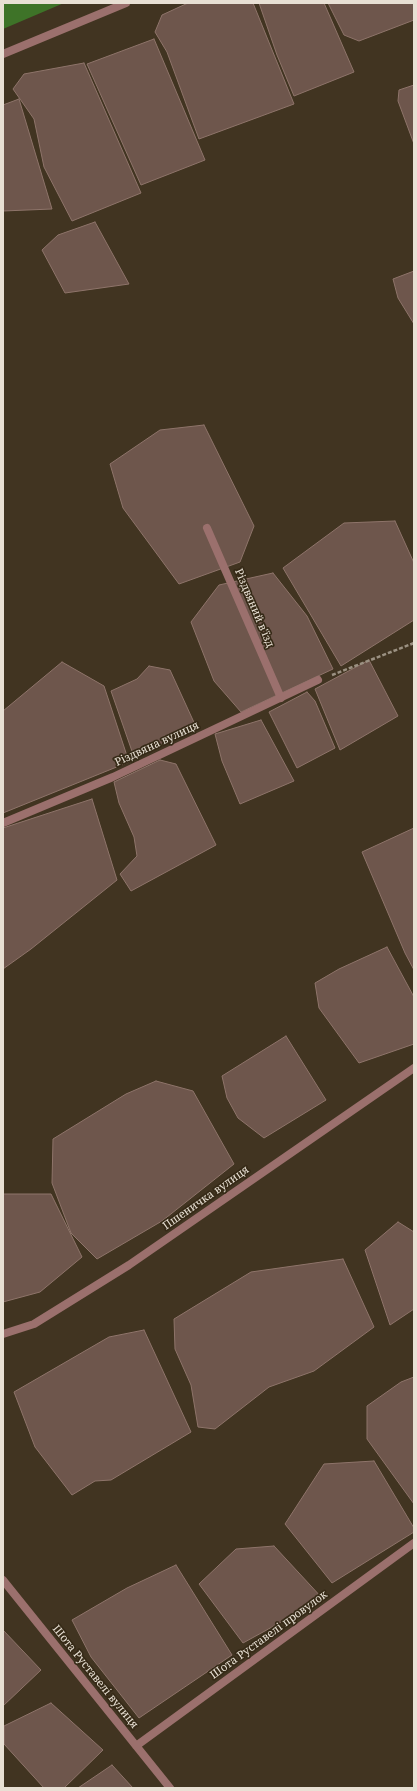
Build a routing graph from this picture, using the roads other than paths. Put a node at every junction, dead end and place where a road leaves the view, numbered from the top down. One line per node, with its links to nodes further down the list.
1 (126, 3): 2 (street)
2 (3, 54)
3 (207, 528): 5 (street, Різдвяний в'їзд)
4 (318, 680): 5 (street, Різдвяна вулиця)
5 (281, 698): 6 (street, Різдвяна вулиця)
6 (3, 823)
7 (414, 1068): 8 (street, Пшеничка вулиця)
8 (3, 1334)
9 (414, 1543): 11 (street, Шота Руставелі провулок)
10 (3, 1580): 11 (street, Шота Руставелі вулиця)
11 (136, 1746): 12 (street, Шота Руставелі вулиця)
12 (170, 1788)

